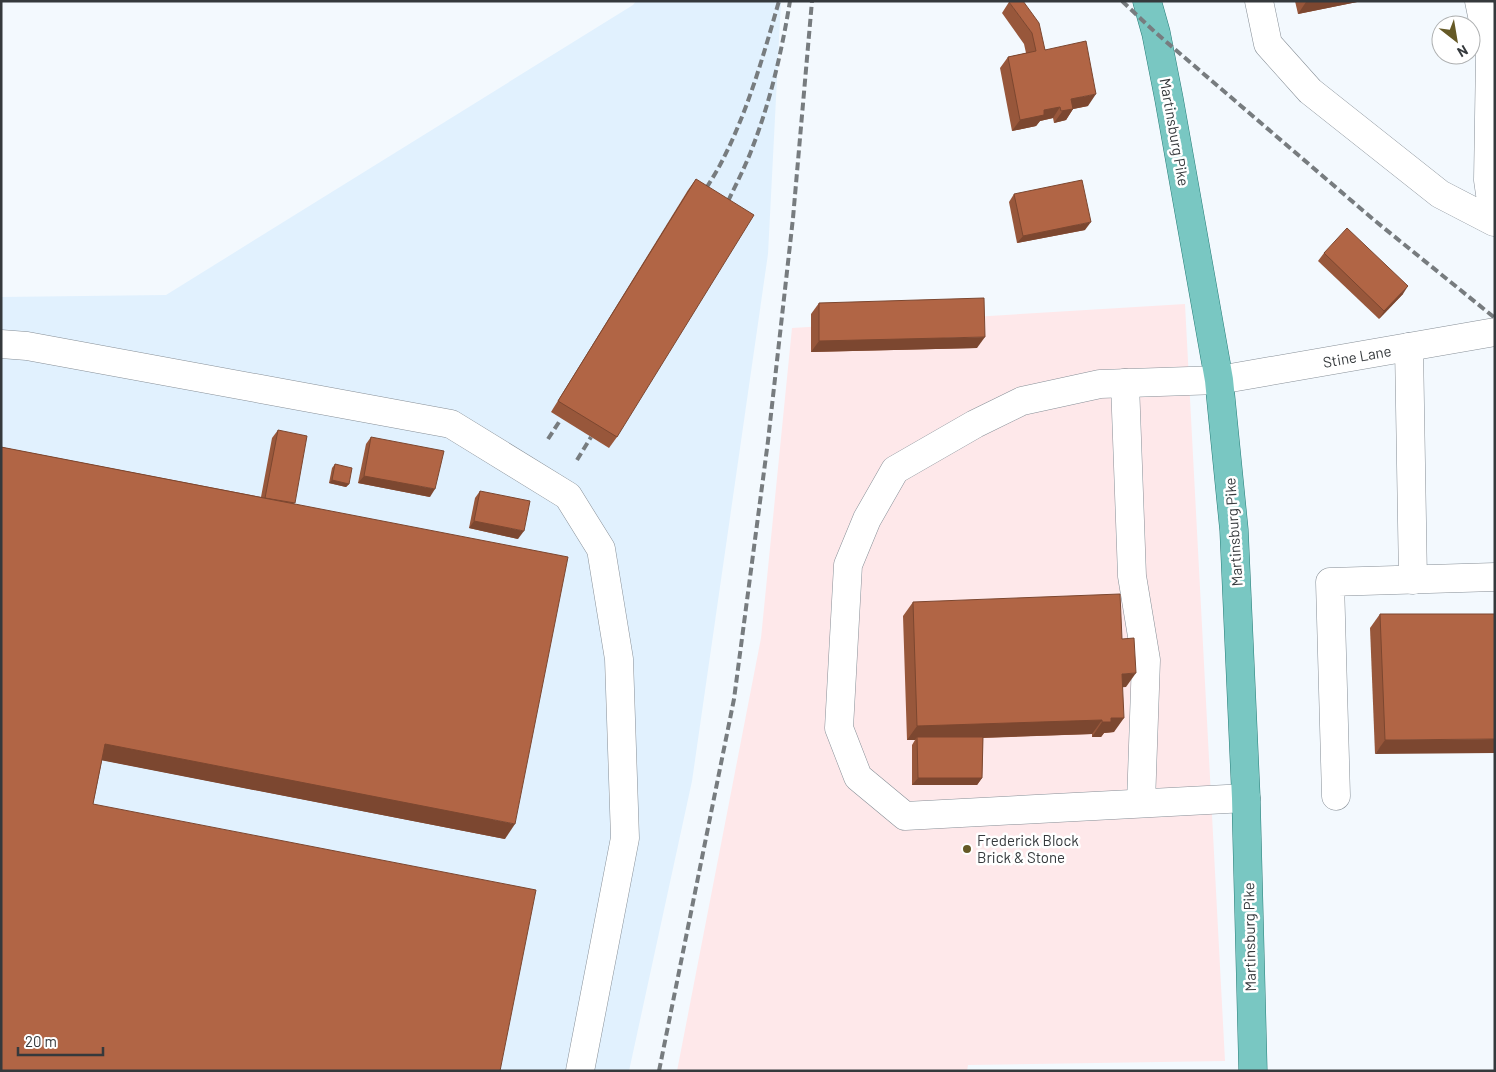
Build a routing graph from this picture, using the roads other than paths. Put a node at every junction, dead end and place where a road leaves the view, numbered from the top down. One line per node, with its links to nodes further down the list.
1 (1147, 1): 8 (main road, Martinsburg Pike)
2 (1259, 1): 4 (street)
3 (1479, 1): 4 (street)
4 (1494, 222)
5 (1495, 332): 7 (street, Stine Lane)
6 (1, 344): 15 (street)
7 (1409, 347): 8 (street, Stine Lane); 11 (street)
8 (1219, 380): 9 (street, Stine Lane); 13 (main road, Martinsburg Pike)
9 (1125, 383): 14 (street); 14 (street, Stine Lane)
10 (1495, 577): 11 (street)
11 (1413, 580): 12 (street)
12 (1336, 796)
13 (1246, 798): 14 (street, Stine Lane); 16 (main road, Martinsburg Pike)
14 (1140, 803)
15 (580, 1071)
16 (1253, 1071)

